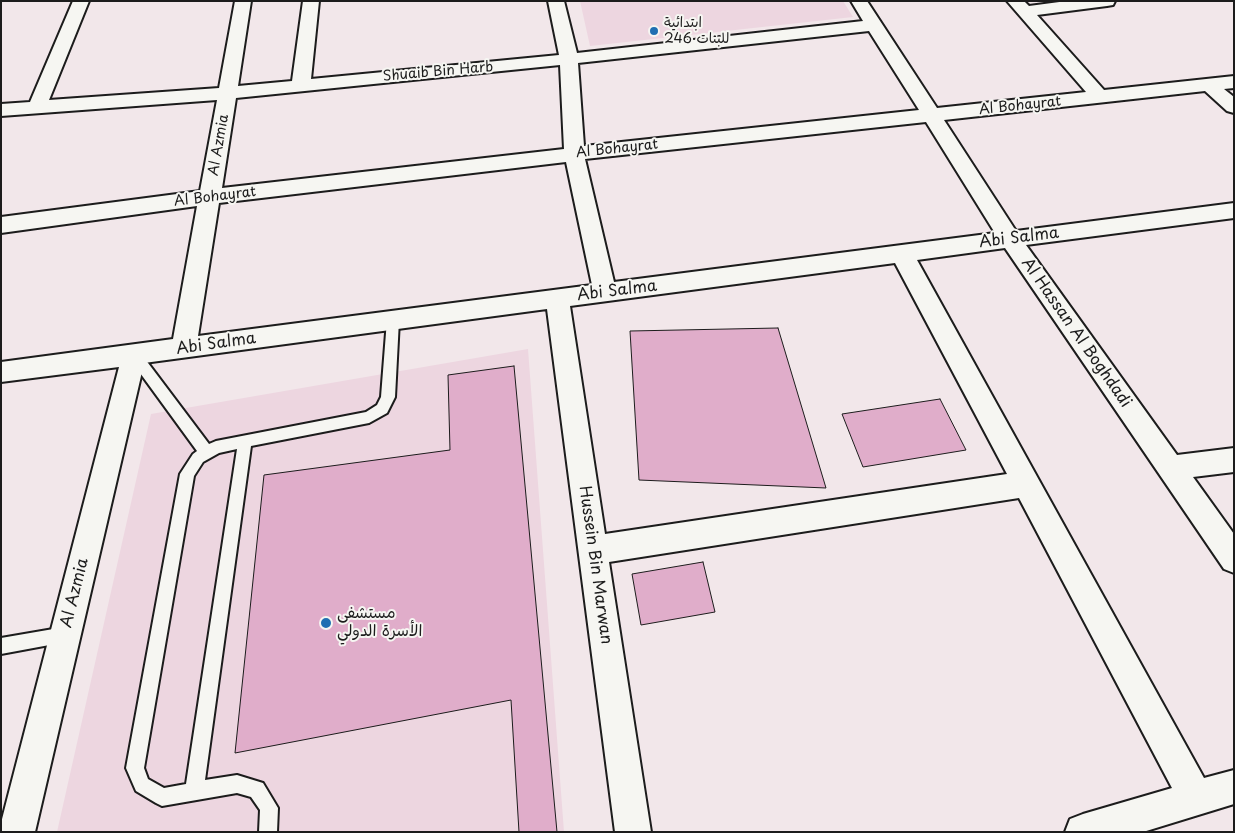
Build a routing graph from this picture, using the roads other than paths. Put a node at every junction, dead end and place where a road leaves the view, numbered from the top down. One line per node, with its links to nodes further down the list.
1 (82, 1): 15 (street)
2 (243, 1): 13 (street, Al Azmia)
3 (311, 1): 11 (street)
4 (556, 1): 9 (street)
5 (859, 1): 8 (street, Al Hassan Al Boghdadi)
6 (1108, 1): 7 (street)
7 (1020, 7): 14 (street)
8 (874, 25): 9 (street, Shuaib Bin Harb); 18 (street, Al Hassan Al Boghdadi)
9 (569, 59): 11 (street, Shuaib Bin Harb); 19 (street)
10 (1234, 82): 12 (street, Al Bohayrat)
11 (301, 85): 13 (street, Shuaib Bin Harb)
12 (1209, 85): 14 (street, Al Bohayrat); 16 (street)
13 (228, 93): 15 (street, Shuaib Bin Harb); 20 (street, Al Azmia)
14 (1100, 97): 18 (street, Al Bohayrat)
15 (37, 107): 17 (street, Shuaib Bin Harb)
16 (1234, 107)
17 (1, 110)
18 (932, 116): 19 (street, Al Bohayrat); 23 (street, Al Hassan Al Boghdadi)
19 (574, 154): 20 (street, Al Bohayrat); 25 (street)
20 (210, 198): 22 (street, Al Bohayrat); 28 (street, Al Azmia)
21 (1234, 210): 23 (street, Abi Salma)
22 (1, 225)
23 (1010, 239): 24 (street, Abi Salma); 34 (street, Al Hassan Al Boghdadi)
24 (902, 254): 25 (street, Abi Salma); 35 (street)
25 (605, 293): 26 (street, Abi Salma)
26 (557, 299): 27 (street, Abi Salma); 36 (street, Hussein Bin Marwan)
27 (392, 320): 28 (street, Abi Salma); 31 (lane)
28 (184, 348): 29 (street, Abi Salma)
29 (134, 355): 30 (street, Abi Salma); 32 (lane); 38 (street, Al Azmia)
30 (1, 372)
31 (245, 442): 32 (lane); 41 (lane)
32 (207, 452): 41 (lane)
33 (1234, 460): 34 (street)
34 (1170, 468): 37 (street, Al Hassan Al Boghdadi)
35 (1026, 484): 36 (street); 42 (street)
36 (592, 550): 45 (street, Hussein Bin Marwan)
37 (1234, 559)
38 (65, 635): 39 (lane); 43 (street, Al Azmia)
39 (1, 646)
40 (1234, 787): 42 (street)
41 (194, 792): 44 (lane)
42 (1196, 798): 46 (street)
43 (17, 832)
44 (268, 832)
45 (633, 832)
46 (1083, 832)

